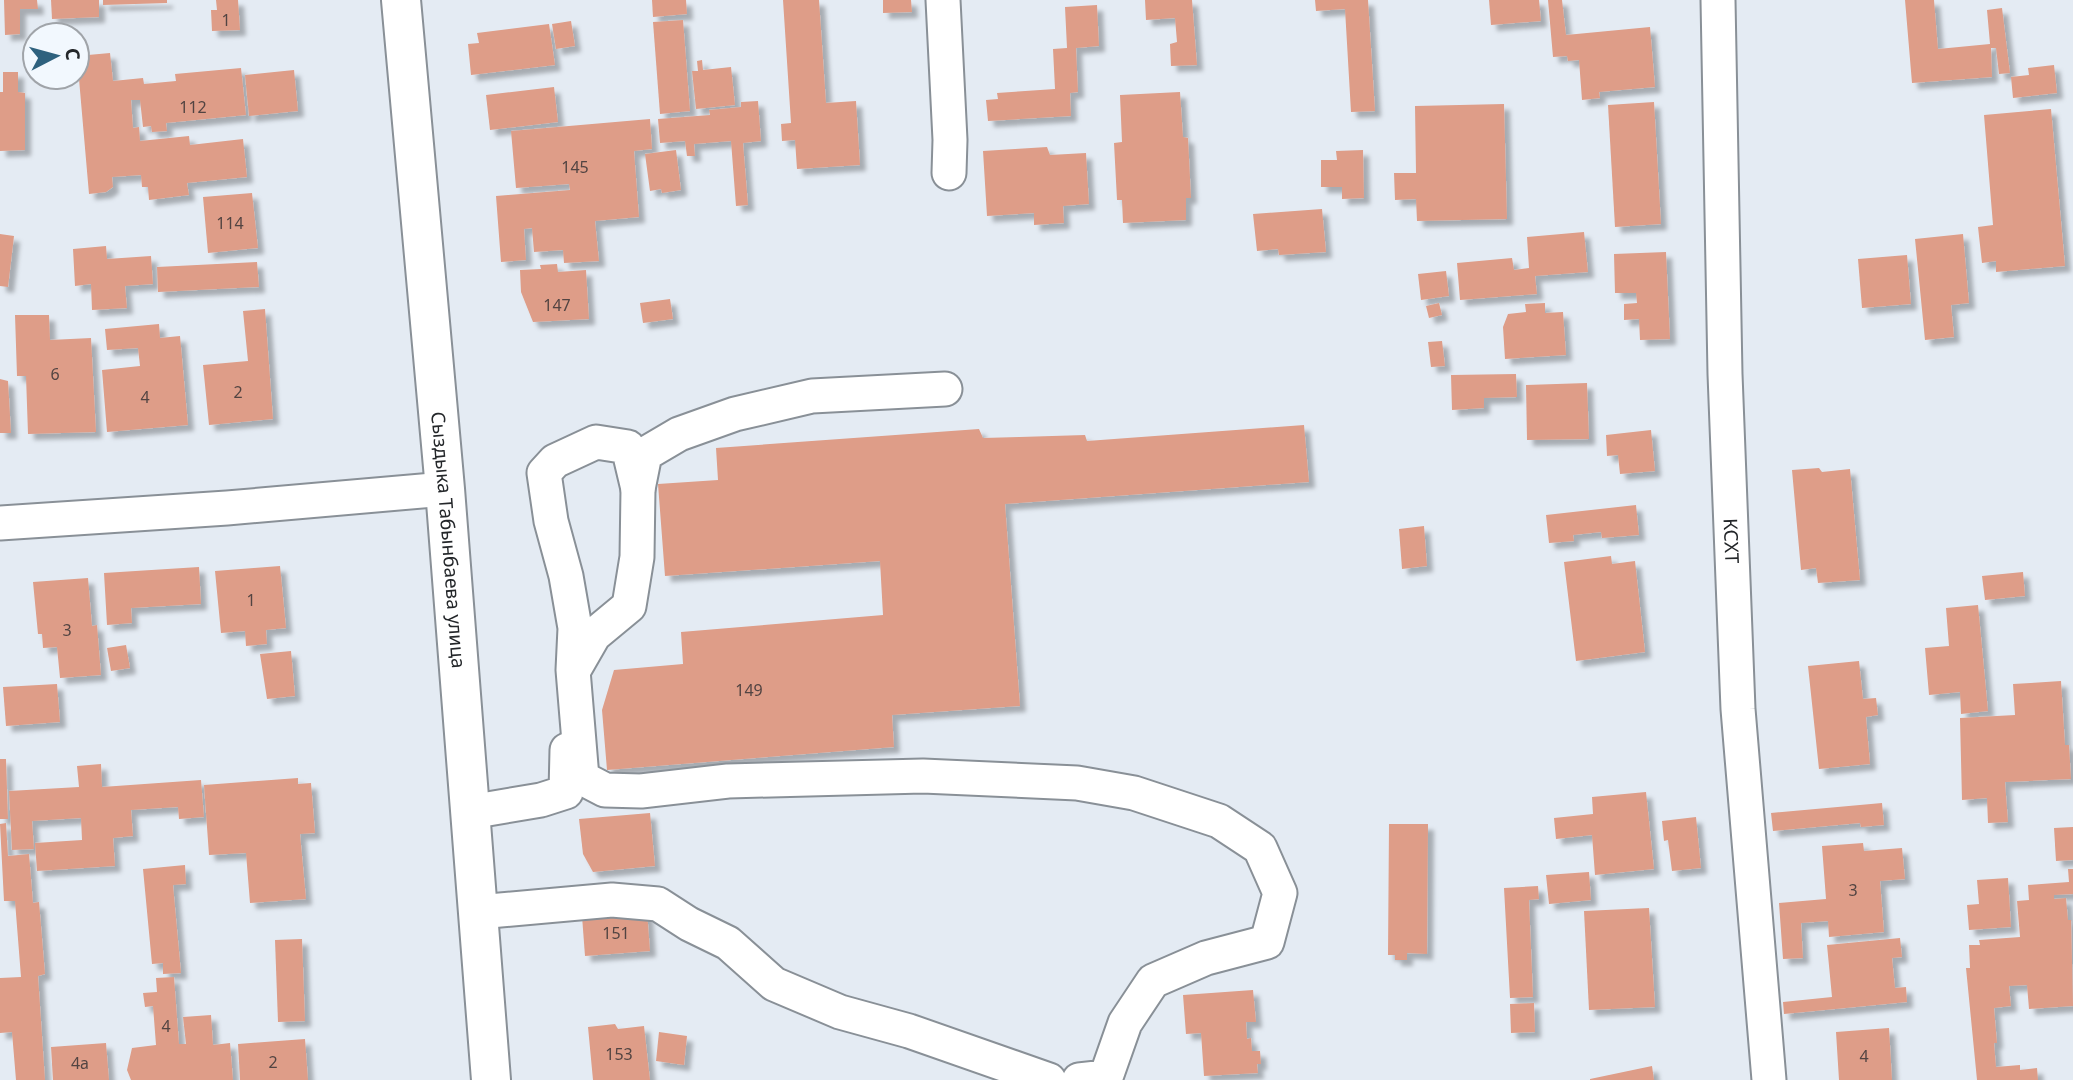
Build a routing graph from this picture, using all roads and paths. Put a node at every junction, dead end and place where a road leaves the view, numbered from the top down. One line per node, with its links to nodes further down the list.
1 (401, 0): 6 (street, Сыздыка Табынбаева улица)
2 (943, 0): 4 (street)
3 (1718, 0): 15 (street, КСХТ)
4 (949, 173)
5 (945, 389): 7 (street)
6 (445, 489): 8 (street); 10 (street, Сыздыка Табынбаева улица)
7 (638, 489): 9 (street); 9 (street)
8 (0, 523)
9 (573, 670): 10 (street); 14 (street)
10 (470, 812): 11 (street, Сыздыка Табынбаева улица)
11 (478, 912): 12 (street, Сыздыка Табынбаева улица); 13 (street)
12 (491, 1080)
13 (1049, 1080)
14 (1079, 1080)
15 (1769, 1080)

